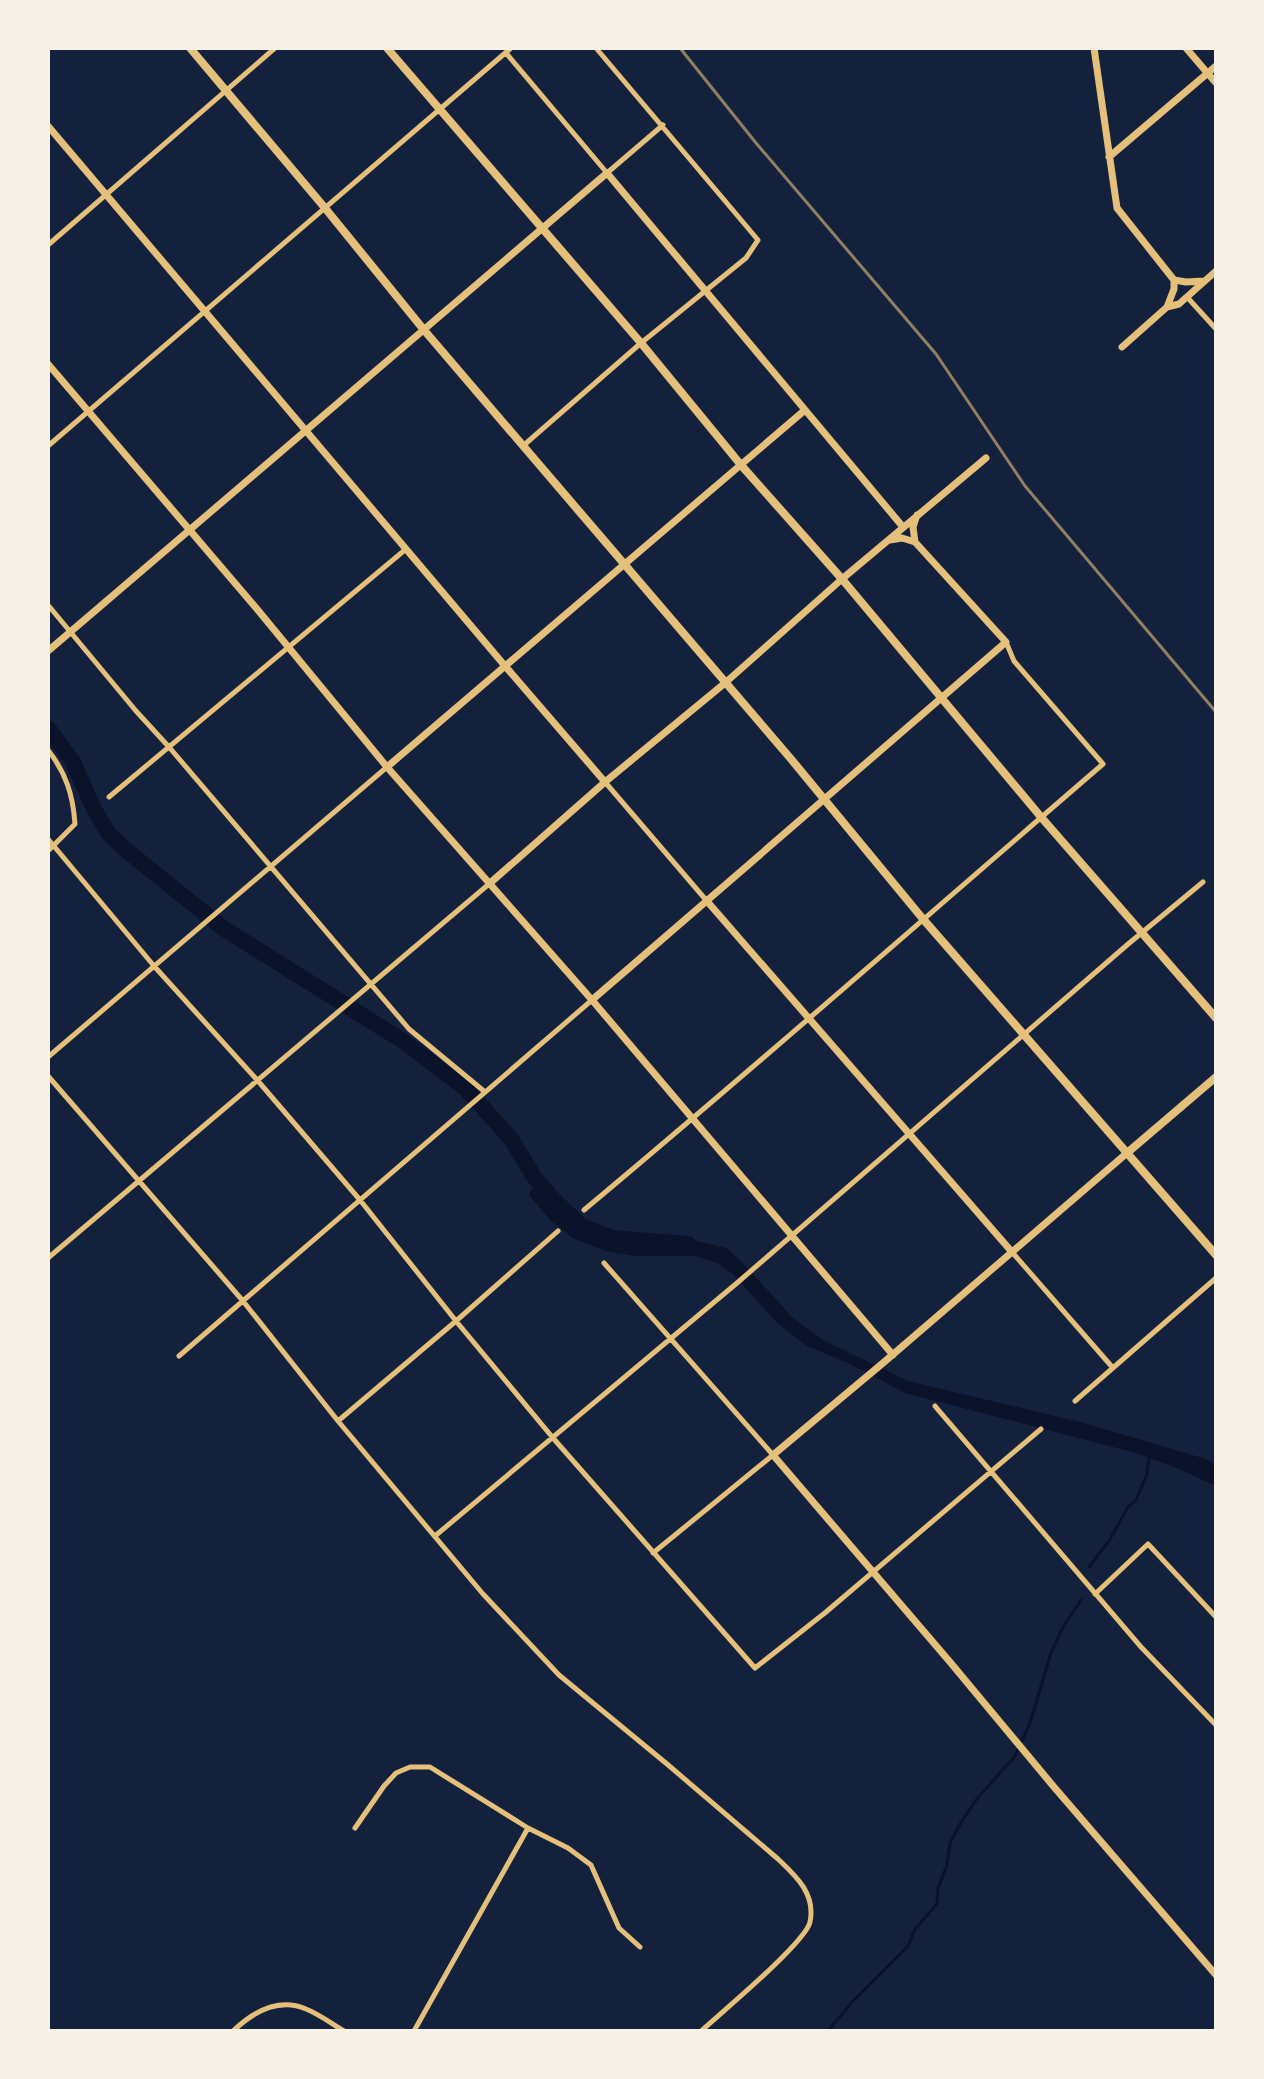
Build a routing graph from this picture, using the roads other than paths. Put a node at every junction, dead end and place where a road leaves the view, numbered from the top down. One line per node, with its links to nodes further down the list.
1 (190, 48): 12 (main road)
2 (275, 48): 12 (street)
3 (387, 48): 13 (main road)
4 (511, 48): 8 (street)
5 (596, 48): 14 (street)
6 (1094, 48): 16 (street)
7 (1186, 48): 10 (street)
8 (506, 53): 13 (street); 17 (street)
9 (1216, 66): 10 (street)
10 (1207, 73): 11 (street); 16 (street)
11 (1216, 83)
12 (227, 91): 18 (street); 19 (main road)
13 (439, 110): 19 (street); 20 (main road)
14 (663, 125): 17 (street); 25 (street)
15 (48, 126): 18 (street)
16 (1109, 157): 23 (street)
17 (607, 173): 20 (street); 25 (street)
18 (106, 195): 21 (street); 28 (street)
19 (325, 208): 28 (street); 30 (main road)
20 (541, 229): 30 (street); 31 (main road)
21 (48, 245)
22 (1216, 271): 24 (street)
23 (1174, 280): 24 (street); 27 (street)
24 (1205, 281): 26 (street)
25 (707, 290): 31 (street); 34 (street)
26 (1187, 297): 27 (street); 29 (street)
27 (1167, 307): 32 (street)
28 (205, 311): 35 (street); 36 (street)
29 (1216, 329)
30 (424, 330): 36 (street); 37 (main road)
31 (641, 343): 37 (street); 40 (main road)
32 (1122, 347)
33 (48, 364): 35 (street)
34 (805, 410): 40 (street); 42 (street)
35 (88, 412): 38 (street); 43 (street)
36 (306, 430): 43 (street); 46 (street)
37 (524, 445): 47 (main road)
38 (48, 446)
39 (986, 458): 41 (street)
40 (741, 465): 47 (street); 48 (main road)
41 (917, 515): 42 (street); 45 (street)
42 (903, 527): 44 (street)
43 (190, 529): 50 (street); 52 (street)
44 (886, 542): 45 (street); 48 (street)
45 (915, 542): 51 (street)
46 (406, 549): 52 (street); 54 (street)
47 (625, 564): 54 (street); 55 (main road)
48 (842, 579): 55 (street); 56 (main road)
49 (48, 605): 50 (street)
50 (71, 631): 53 (street); 57 (street)
51 (1006, 642): 56 (street); 63 (street)
52 (288, 648): 57 (street); 59 (street)
53 (48, 651)
54 (505, 666): 59 (street); 60 (street)
55 (725, 683): 60 (street); 62 (main road)
56 (941, 699): 62 (street); 63 (main road)
57 (169, 747): 61 (street); 67 (street)
58 (48, 750): 65 (street)
59 (387, 767): 67 (street); 69 (street)
60 (605, 782): 69 (street); 70 (street)
61 (109, 797)
62 (824, 800): 70 (street); 71 (main road)
63 (1041, 817): 71 (street); 72 (main road)
64 (48, 839): 65 (street)
65 (54, 846): 66 (street); 73 (street)
66 (48, 851)
67 (271, 867): 73 (street); 74 (street)
68 (1203, 882): 72 (street)
69 (489, 884): 74 (street); 76 (street)
70 (706, 900): 76 (street); 79 (street)
71 (923, 919): 79 (street); 80 (main road)
72 (1142, 933): 75 (main road); 80 (street)
73 (154, 966): 81 (street); 84 (street)
74 (371, 985): 84 (street); 85 (street)
75 (1193, 990): 77 (main road); 78 (main road)
76 (592, 1000): 85 (street); 86 (street)
77 (1216, 1008)
78 (1216, 1018)
79 (809, 1019): 86 (street); 87 (street)
80 (1024, 1034): 87 (street); 88 (main road)
81 (48, 1057)
82 (48, 1076): 89 (street)
83 (1216, 1077): 88 (main road)
84 (258, 1081): 89 (street); 90 (street)
85 (485, 1092): 90 (street)
86 (691, 1117): 91 (street); 93 (street)
87 (910, 1134): 93 (street); 94 (street)
88 (1127, 1153): 94 (street); 95 (main road)
89 (139, 1180): 96 (street); 99 (street)
90 (360, 1200): 99 (street); 100 (street)
91 (584, 1210)
92 (558, 1231): 100 (street)
93 (792, 1236): 101 (street); 102 (street)
94 (1012, 1252): 102 (street); 104 (street)
95 (1216, 1255)
96 (48, 1258)
97 (604, 1263): 101 (street)
98 (1216, 1278): 104 (street)
99 (243, 1301): 103 (street); 107 (street)
100 (456, 1321): 107 (street); 109 (street)
101 (670, 1338): 109 (street); 110 (street)
102 (893, 1355): 110 (street)
103 (179, 1356)
104 (1113, 1368): 105 (street)
105 (1075, 1401)
106 (935, 1406): 111 (street)
107 (338, 1421): 112 (street)
108 (1041, 1429): 111 (street)
109 (553, 1438): 112 (street); 113 (street)
110 (773, 1455): 113 (street); 114 (street)
111 (991, 1472): 114 (street); 115 (street)
112 (435, 1536): 125 (street)
113 (653, 1553): 114 (street)
114 (873, 1570): 121 (street)
115 (1095, 1594): 116 (street); 117 (street)
116 (1216, 1617)
117 (1216, 1725)
118 (355, 1828): 119 (street)
119 (528, 1828): 120 (street); 124 (street)
120 (640, 1947)
121 (1216, 1975)
122 (233, 2031): 123 (street)
123 (344, 2031)
124 (414, 2031)
125 (701, 2031)

